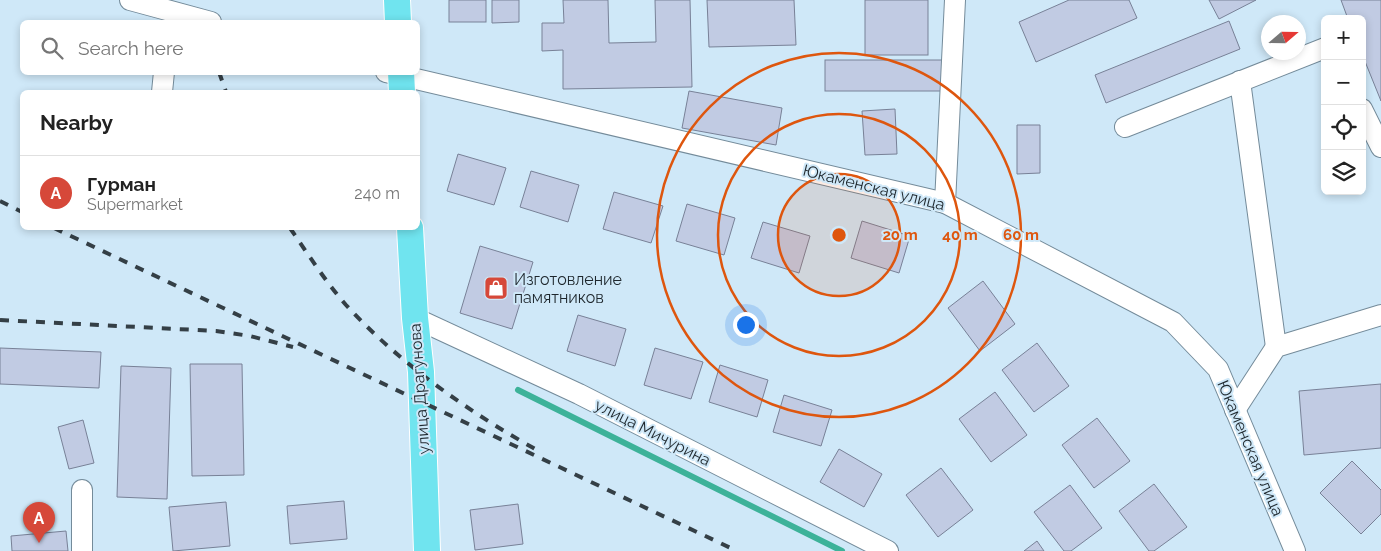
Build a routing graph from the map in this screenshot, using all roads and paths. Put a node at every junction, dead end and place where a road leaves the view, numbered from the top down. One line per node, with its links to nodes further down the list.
1 (130, 0): 4 (street)
2 (397, 0): 6 (main road)
3 (955, 0): 15 (street)
4 (170, 17): 5 (street)
5 (195, 20)
6 (398, 20)
7 (1321, 50): 10 (street)
8 (164, 75): 11 (street)
9 (397, 79): 15 (street, Юкаменская улица)
10 (1240, 81): 13 (street); 19 (street)
11 (162, 90)
12 (1366, 117): 14 (street)
13 (1125, 127)
14 (1381, 147)
15 (944, 202): 20 (street, Юкаменская улица)
16 (410, 230): 18 (main road, улица Драгунова)
17 (1381, 315): 19 (street)
18 (415, 318): 23 (main road, улица Драгунова); 24 (street, улица Мичурина)
19 (1276, 347): 20 (street)
20 (1235, 410): 25 (street, Юкаменская улица)
21 (82, 490): 22 (street)
22 (82, 551)
23 (427, 551)
24 (888, 551)
25 (1295, 551)

